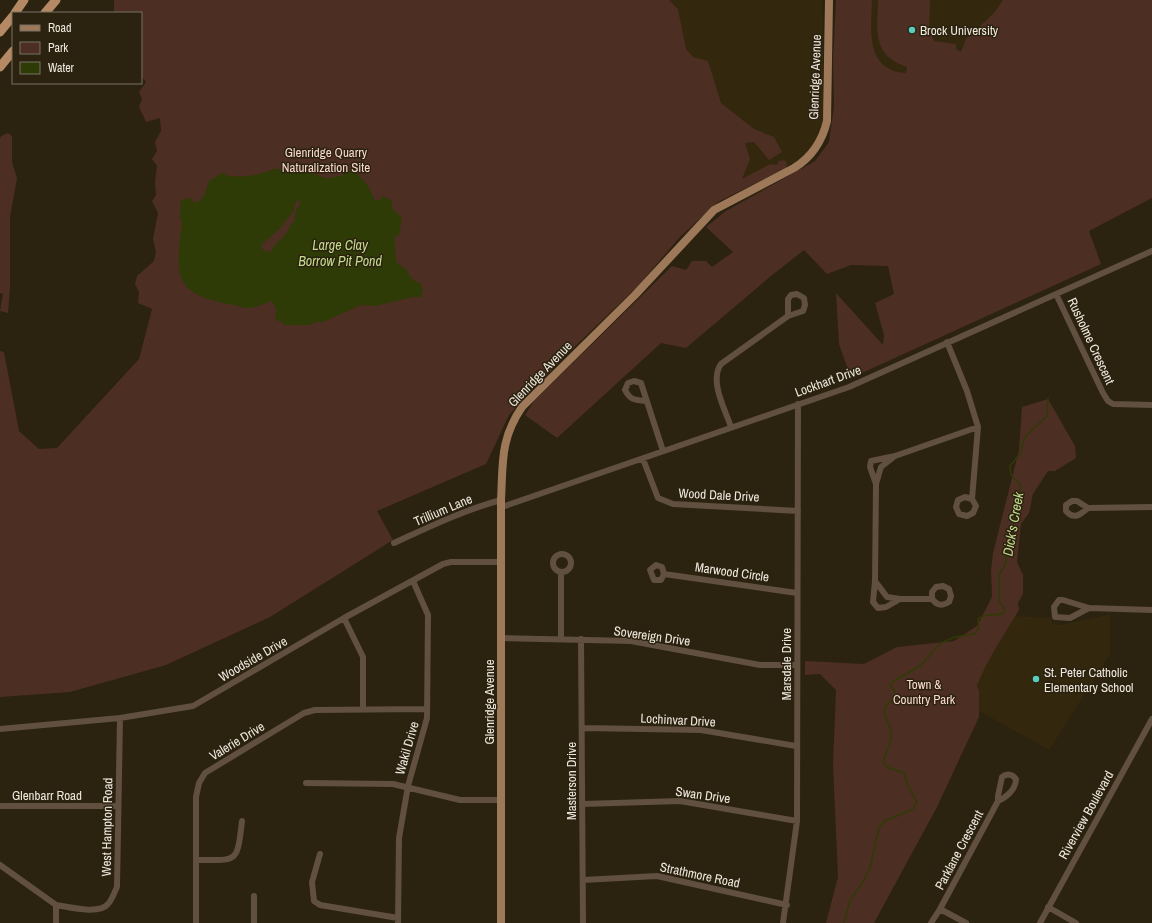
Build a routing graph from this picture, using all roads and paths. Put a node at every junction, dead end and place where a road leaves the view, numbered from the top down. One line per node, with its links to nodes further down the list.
1 (24, 0): 5 (highway)
2 (48, 0): 6 (highway)
3 (56, 0): 7 (highway)
4 (829, 0): 26 (main road, Glenridge Avenue)
5 (17, 12)
6 (41, 12)
7 (46, 12)
8 (12, 17): 9 (highway)
9 (0, 32)
10 (12, 52): 11 (highway)
11 (0, 67)
12 (1152, 251): 13 (street, Lockhart Drive)
13 (1056, 294): 15 (street, Lockhart Drive); 18 (street, Rusholme Crescent)
14 (788, 316): 19 (street)
15 (948, 342): 17 (street, Lockhart Drive); 20 (street)
16 (645, 401): 21 (street)
17 (798, 404): 19 (street, Lockhart Drive); 29 (street, Marsdale Drive)
18 (1152, 404)
19 (731, 427): 21 (street, Lockhart Drive)
20 (978, 427): 22 (street); 25 (street)
21 (663, 451): 23 (street, Lockhart Drive)
22 (895, 456): 24 (street); 24 (street)
23 (643, 459): 26 (street, Lockhart Drive); 29 (street, Wood Dale Drive)
24 (876, 484): 35 (street)
25 (972, 499)
26 (501, 503): 30 (street, Trillium Lane); 31 (main road, Glenridge Avenue)
27 (1152, 507): 28 (street)
28 (1088, 508)
29 (798, 510): 36 (street, Marsdale Drive)
30 (394, 543)
31 (501, 562): 34 (street, Woodside Drive); 42 (main road, Glenridge Avenue)
32 (560, 572): 43 (street)
33 (664, 574): 36 (street, Marwood Circle)
34 (413, 581): 41 (street, Woodside Drive); 47 (street, Wakil Drive)
35 (875, 581): 37 (street); 37 (street)
36 (797, 593): 45 (street, Marsdale Drive)
37 (900, 599): 38 (street)
38 (932, 599)
39 (1089, 608): 39 (street); 40 (street)
40 (1152, 610)
41 (344, 618): 46 (street); 48 (street, Woodside Drive)
42 (502, 638): 43 (street, Sovereign Drive); 55 (main road, Glenridge Avenue)
43 (561, 639): 44 (street, Sovereign Drive)
44 (581, 639): 45 (street, Sovereign Drive); 50 (street, Masterson Drive)
45 (797, 665): 52 (street, Marsdale Drive)
46 (363, 709): 47 (street, Valerie Drive); 63 (street, Valerie Drive)
47 (427, 709): 54 (street, Wakil Drive)
48 (120, 718): 51 (street, Woodside Drive); 59 (street, West Hampton Road)
49 (1152, 719): 69 (street, Riverview Boulevard)
50 (582, 728): 52 (street, Lochinvar Drive); 57 (street, Masterson Drive)
51 (0, 729)
52 (796, 746): 61 (street, Marsdale Drive)
53 (306, 784): 54 (street)
54 (408, 786): 55 (street); 71 (street, Wakil Drive)
55 (501, 800): 75 (main road, Glenridge Avenue)
56 (998, 801): 70 (street, Parklane Crescent)
57 (582, 804): 61 (street, Swan Drive); 65 (street, Masterson Drive)
58 (0, 806): 59 (street, Glenbarr Road)
59 (118, 806): 67 (street, West Hampton Road)
60 (242, 821): 63 (street)
61 (797, 821): 68 (street, Marsdale Drive)
62 (320, 854): 71 (street)
63 (196, 860): 73 (street, Valerie Drive)
64 (0, 865): 67 (street)
65 (583, 880): 68 (street, Strathmore Road); 76 (street, Masterson Drive)
66 (254, 896): 74 (street)
67 (56, 905): 72 (street)
68 (787, 906): 77 (street, Marsdale Drive)
69 (1048, 907): 80 (street, Riverview Boulevard); 81 (street)
70 (940, 909): 78 (street, Parklane Crescent); 79 (street, Parklane Crescent)
71 (398, 920)
72 (56, 923)
73 (196, 923)
74 (254, 923)
75 (502, 923)
76 (583, 923)
77 (783, 923)
78 (931, 923)
79 (966, 923)
80 (1040, 923)
81 (1076, 923)

